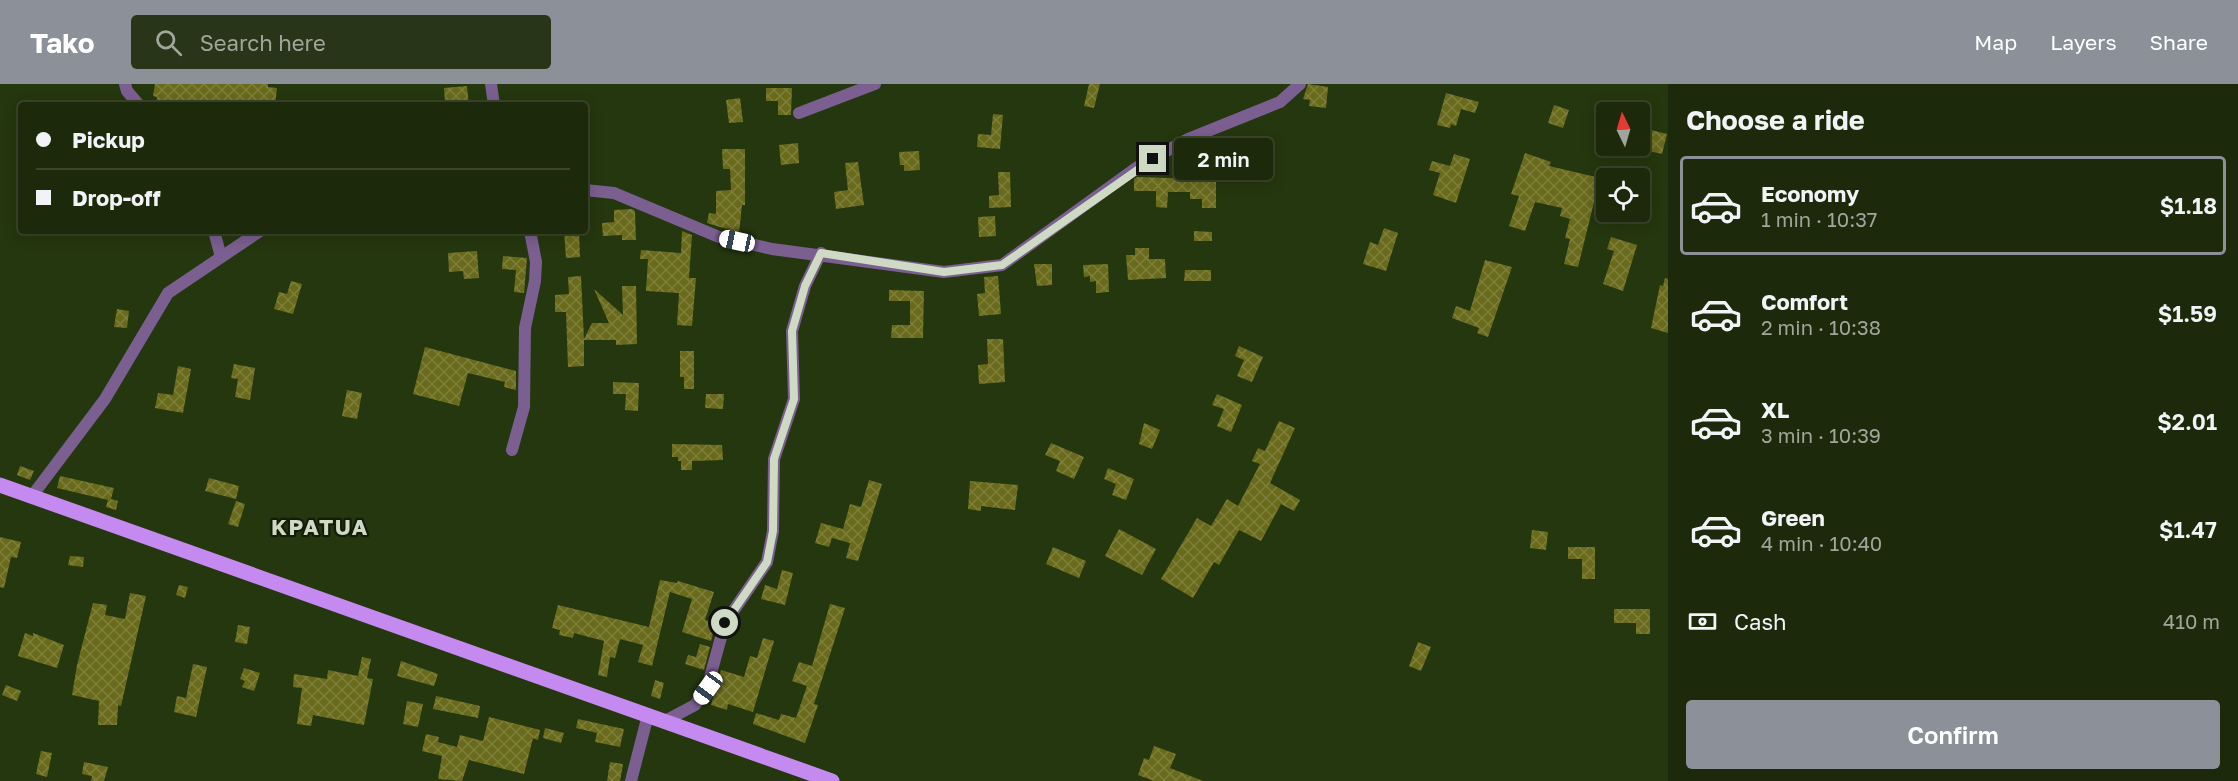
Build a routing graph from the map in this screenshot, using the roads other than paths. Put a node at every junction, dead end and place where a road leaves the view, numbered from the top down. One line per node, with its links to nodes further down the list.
1 (125, 84): 5 (street)
2 (491, 84): 6 (street)
3 (875, 84): 7 (street)
4 (1300, 84): 12 (street)
5 (136, 102)
6 (494, 102)
7 (799, 113)
8 (588, 190): 12 (street)
9 (215, 234): 13 (street)
10 (256, 234): 13 (street)
11 (531, 234): 14 (street)
12 (821, 253): 18 (street)
13 (221, 257): 16 (street)
14 (512, 450)
15 (0, 485): 16 (main road)
16 (32, 496): 17 (main road)
17 (648, 715): 18 (main road); 19 (street)
18 (665, 721): 20 (main road)
19 (631, 781)
20 (832, 781)

